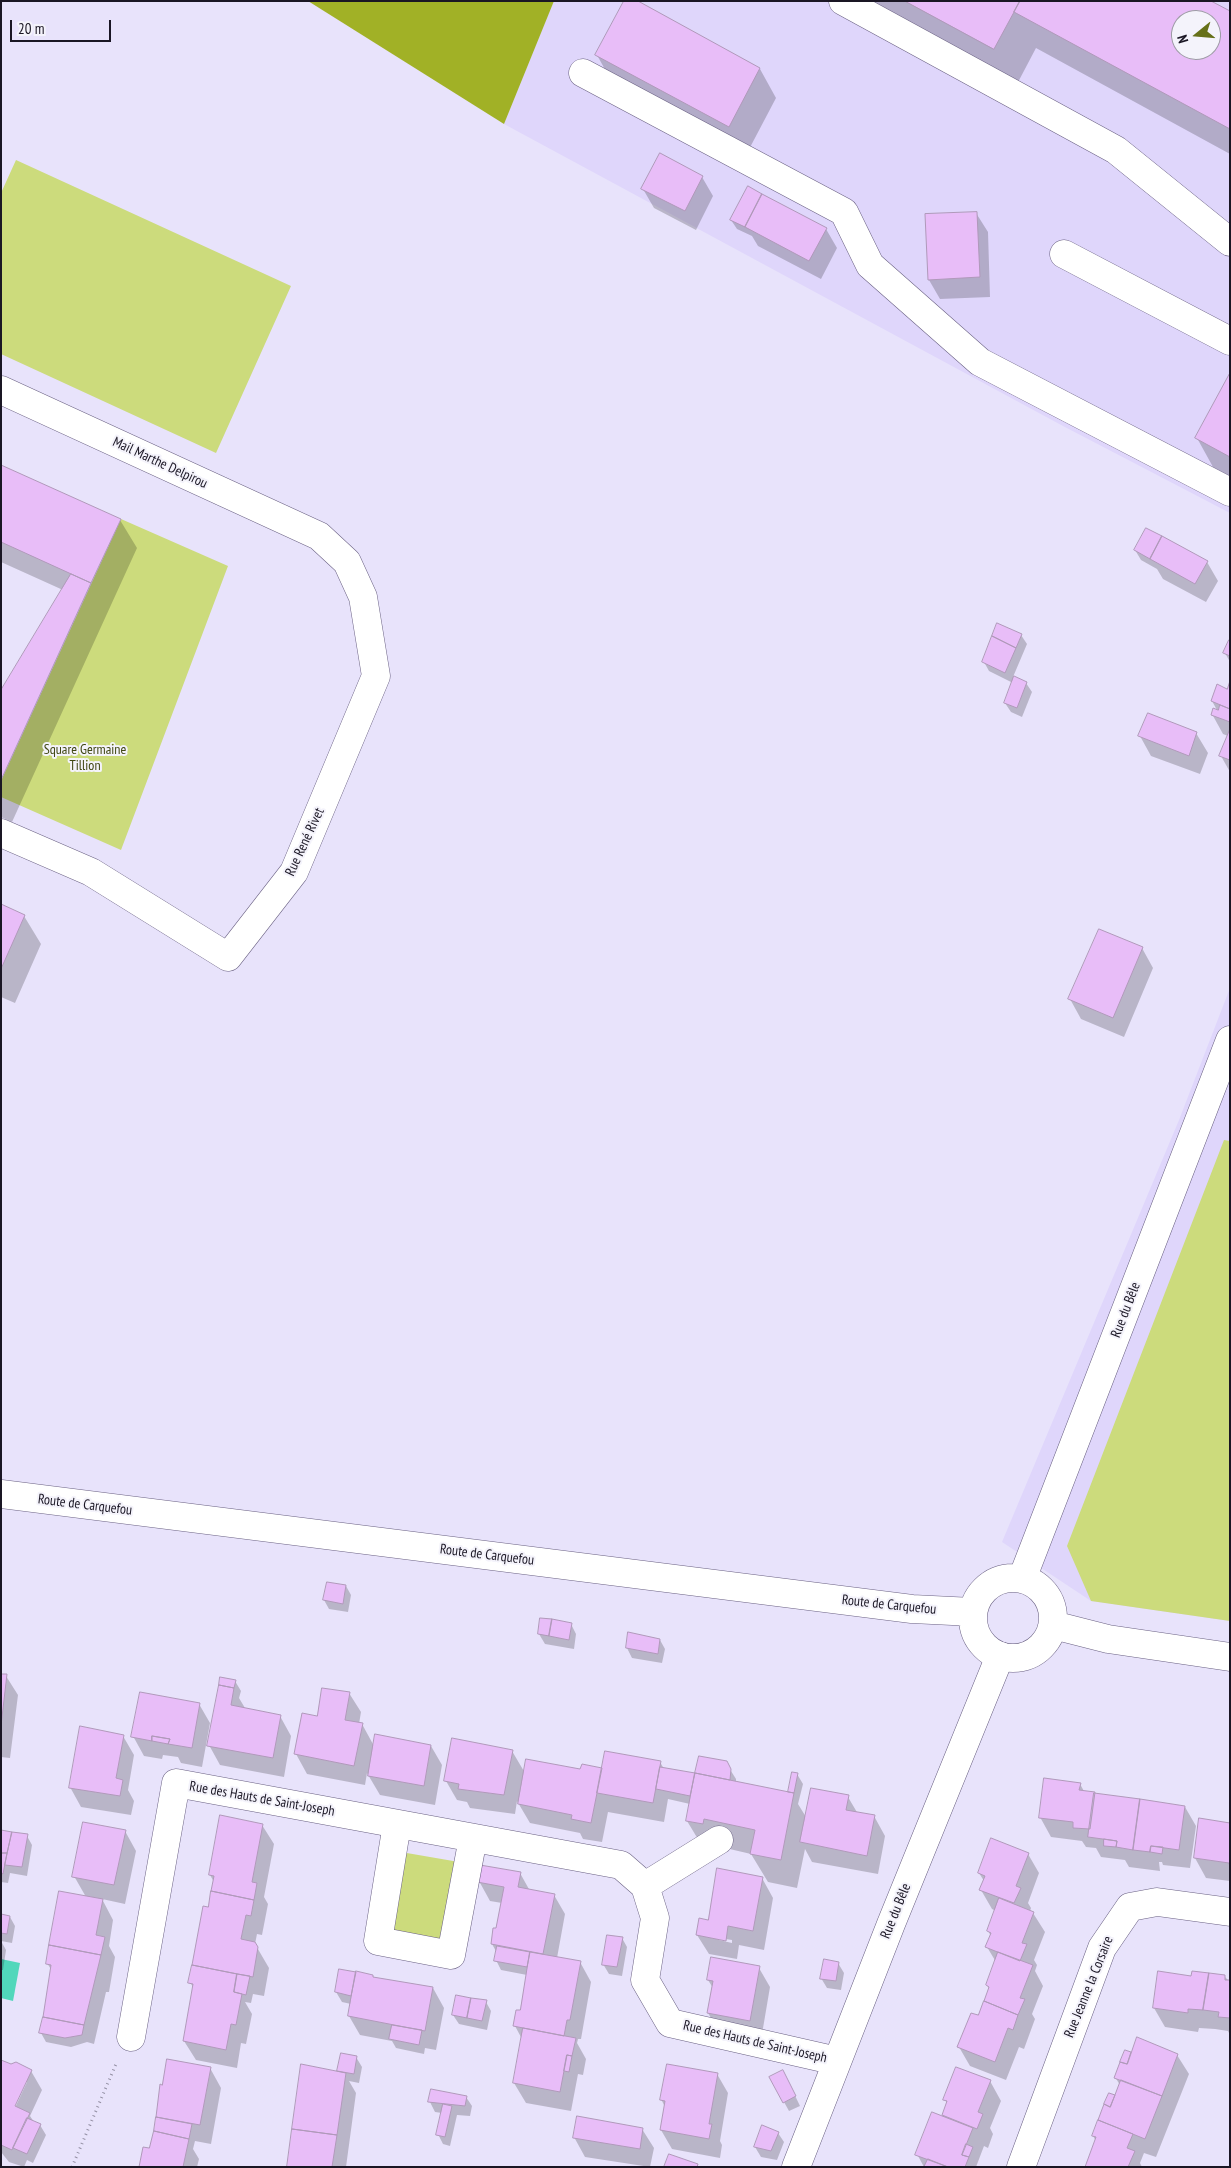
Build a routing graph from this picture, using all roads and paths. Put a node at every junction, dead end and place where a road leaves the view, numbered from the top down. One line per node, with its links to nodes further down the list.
1 (843, 1): 3 (street)
2 (583, 73): 7 (street)
3 (1230, 242)
4 (1064, 254): 5 (street)
5 (1230, 341)
6 (1, 390): 8 (street, Mail Marthe Delpirou)
7 (1230, 492)
8 (318, 536): 9 (street, Rue René Rivet)
9 (1, 833)
10 (1230, 1040): 12 (street, Rue du Bêle)
11 (1, 1494): 13 (street, Route de Carquefou)
12 (1022, 1579): 13 (street); 14 (street)
13 (973, 1612): 15 (street)
14 (1053, 1625): 15 (street); 16 (street)
15 (1000, 1656): 23 (street, Rue du Bêle)
16 (1230, 1657)
17 (397, 1824): 18 (street, Rue des Hauts de Saint-Joseph); 18 (street); 22 (street, Rue des Hauts de Saint-Joseph)
18 (473, 1838): 20 (street, Rue des Hauts de Saint-Joseph)
19 (719, 1840): 20 (street)
20 (645, 1886): 23 (street, Rue des Hauts de Saint-Joseph)
21 (1230, 1912): 26 (street, Rue Jeanne la Corsaire)
22 (131, 2037): 24 (path)
23 (837, 2060): 25 (street, Rue du Bêle)
24 (72, 2167)
25 (796, 2167)
26 (1021, 2167)

